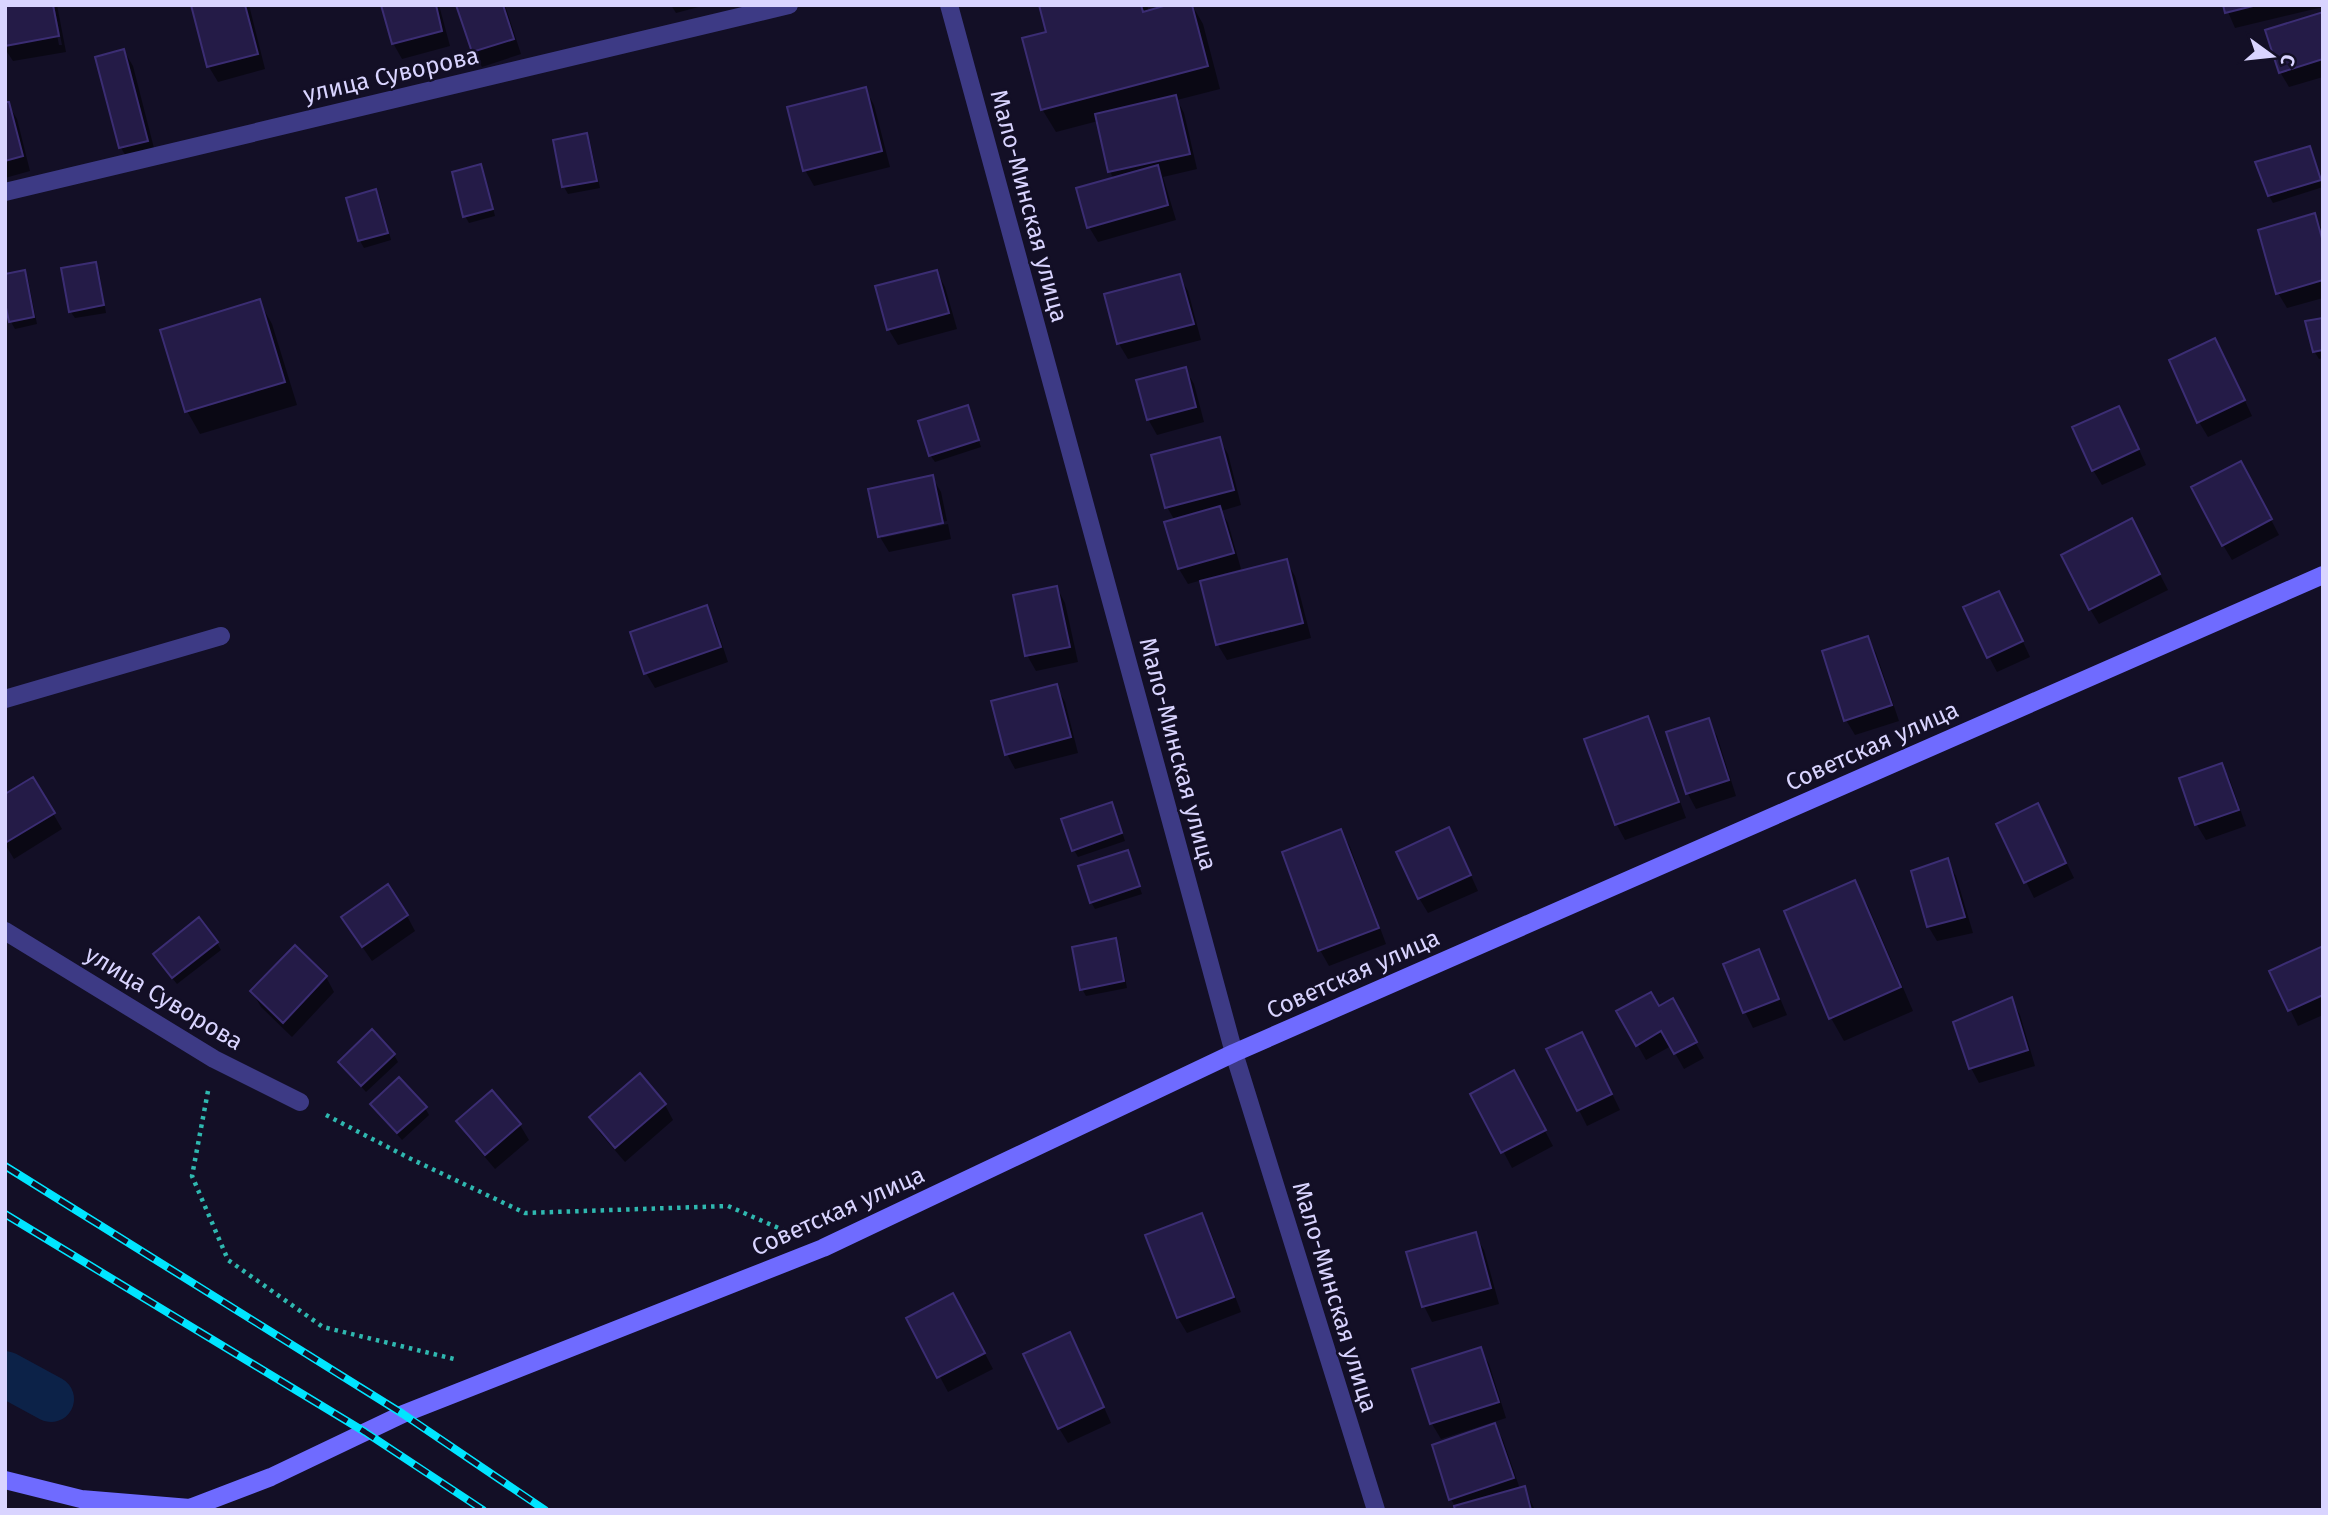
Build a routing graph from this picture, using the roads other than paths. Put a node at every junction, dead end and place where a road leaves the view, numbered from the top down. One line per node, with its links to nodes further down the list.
1 (789, 5): 3 (street, улица Суворова)
2 (949, 5): 8 (street, Мало-Минская улица)
3 (5, 192)
4 (2323, 575): 8 (street, Советская улица)
5 (220, 636): 6 (street)
6 (5, 699)
7 (5, 932): 9 (street, улица Суворова)
8 (1234, 1053): 10 (street, Советская улица); 11 (street, Мало-Минская улица)
9 (300, 1102)
10 (5, 1480)
11 (1376, 1510)

